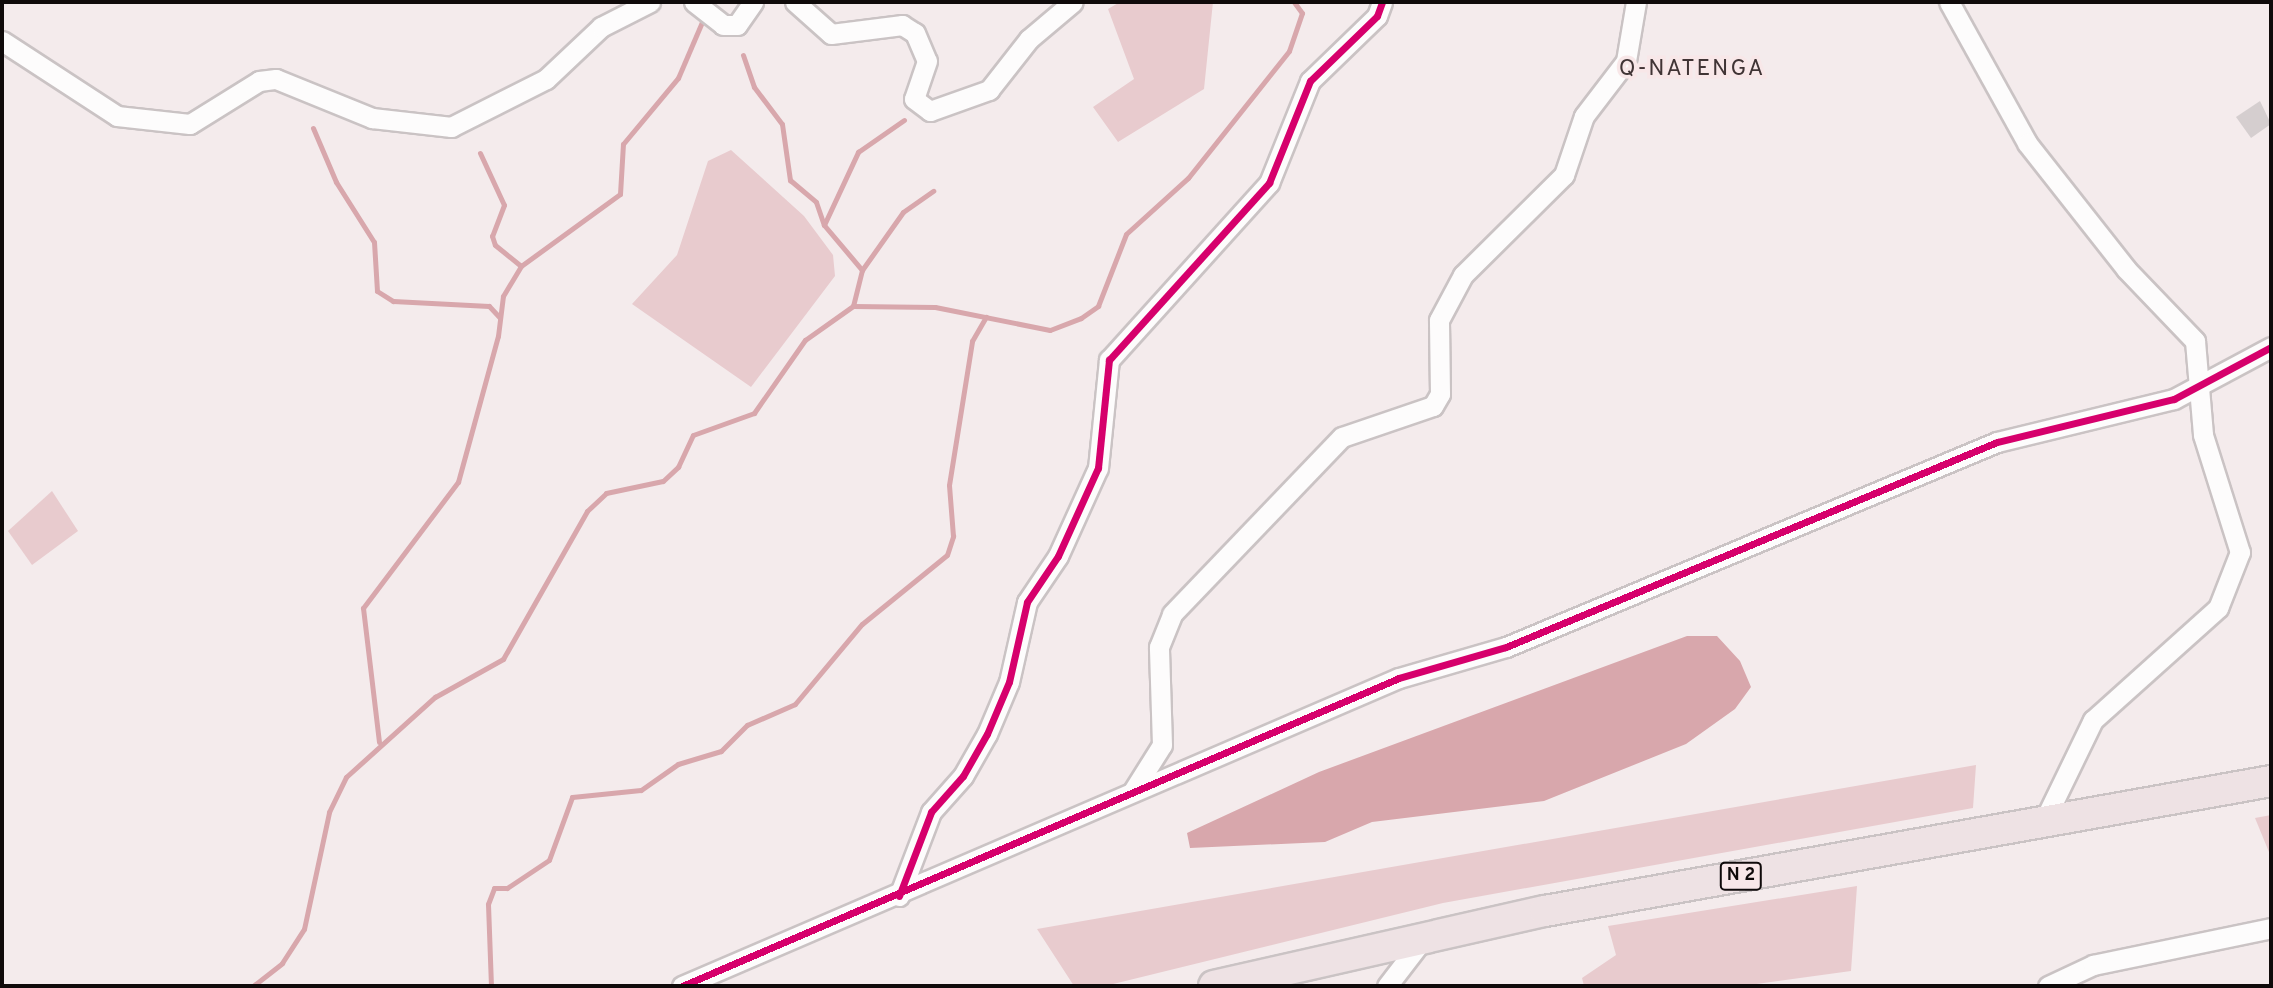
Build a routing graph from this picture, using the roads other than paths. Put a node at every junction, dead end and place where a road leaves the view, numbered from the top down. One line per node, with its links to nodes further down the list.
1 (650, 2): 9 (street)
2 (694, 2): 3 (street)
3 (753, 2)
4 (795, 2): 5 (street)
5 (1073, 2)
6 (1382, 2): 15 (street)
7 (1636, 2): 13 (street)
8 (1949, 2): 11 (street)
9 (2, 41)
10 (2271, 347): 11 (street)
11 (2200, 389): 13 (street); 14 (street)
12 (2271, 781): 14 (main road, N 2)
13 (1132, 792): 15 (street)
14 (2043, 823): 17 (main road, N 2)
15 (899, 896): 18 (street)
16 (2271, 928): 21 (street)
17 (1423, 939): 19 (main road, N 2); 20 (street)
18 (682, 986)
19 (1214, 986)
20 (1387, 986)
21 (2048, 986)

